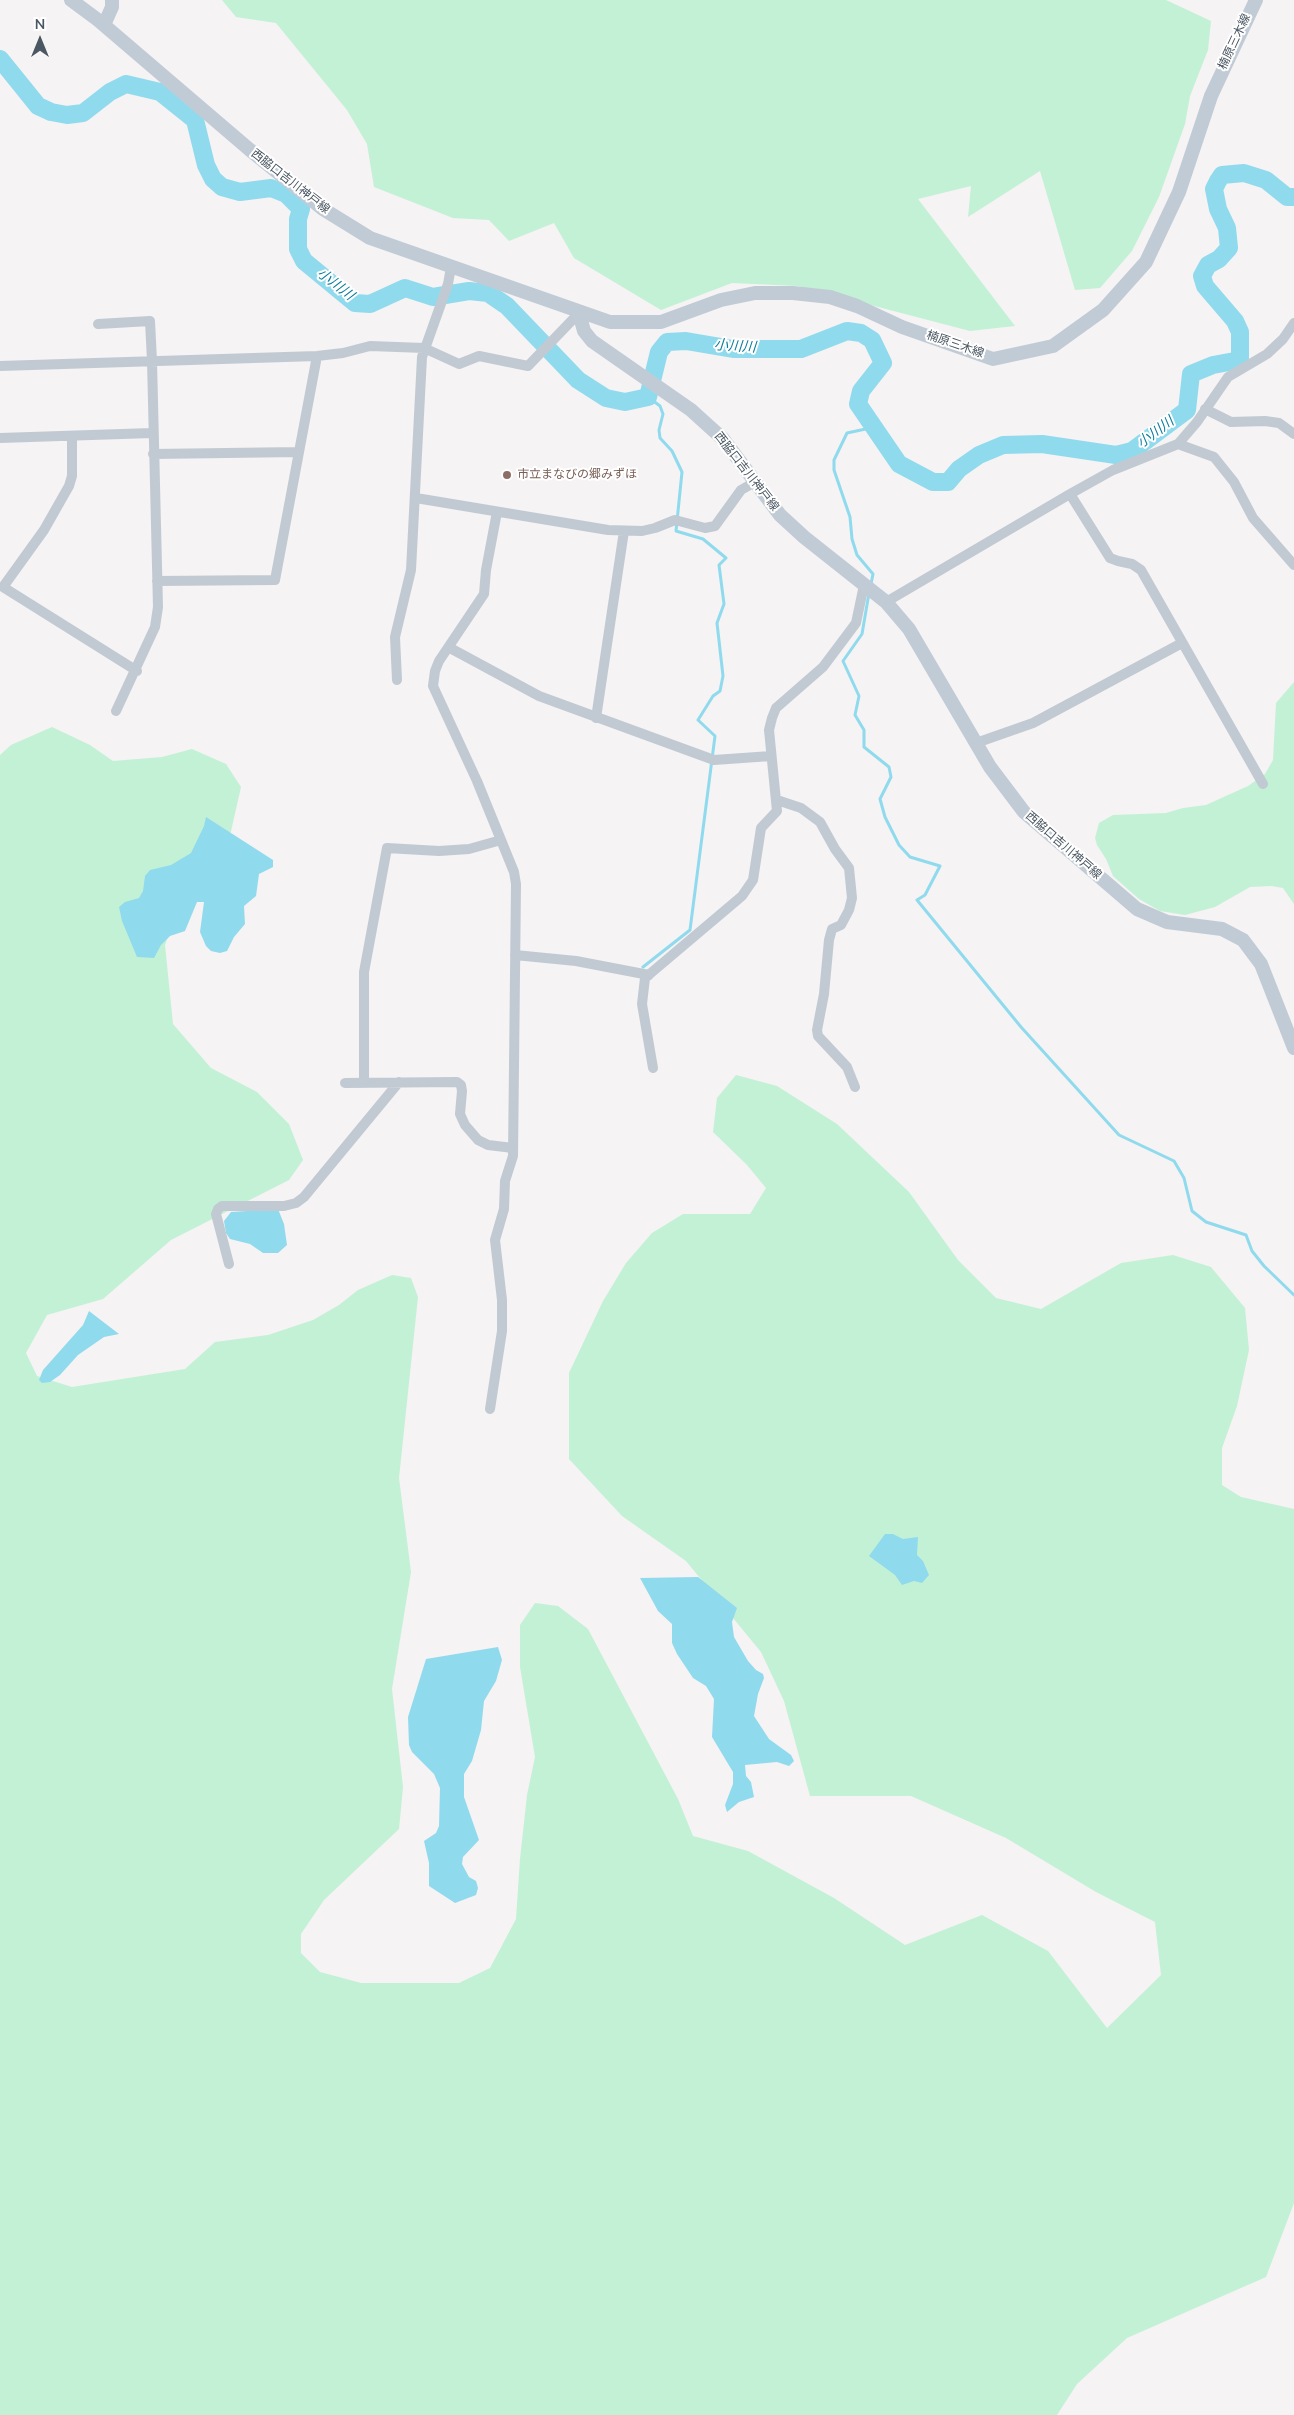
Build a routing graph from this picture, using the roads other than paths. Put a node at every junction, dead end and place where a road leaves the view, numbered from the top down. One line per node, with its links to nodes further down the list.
1 (71, 0): 4 (main road)
2 (112, 0): 4 (main road)
3 (1254, 1): 6 (main road, 楠原三木線)
4 (104, 25): 5 (main road, 西脇口吉川神戸線)
5 (451, 267): 6 (main road, 西脇口吉川神戸線); 9 (street)
6 (579, 313): 9 (street); 21 (main road, 西脇口吉川神戸線)
7 (1294, 323): 13 (street)
8 (98, 324): 11 (street)
9 (424, 348): 10 (street); 23 (street)
10 (317, 356): 11 (street); 19 (street)
11 (152, 361): 12 (street); 14 (street)
12 (0, 366)
13 (1205, 409): 15 (street); 18 (street)
14 (152, 434): 16 (street); 20 (street)
15 (1294, 434)
16 (72, 437): 17 (street); 32 (street)
17 (0, 438)
18 (1178, 444): 22 (street); 26 (street)
19 (299, 452): 20 (street); 27 (street)
20 (153, 454): 27 (street)
21 (755, 482): 25 (street); 28 (main road, 西脇口吉川神戸線)
22 (1070, 494): 29 (street); 30 (street)
23 (416, 498): 24 (street); 33 (street)
24 (497, 512): 25 (street); 31 (street)
25 (624, 531): 35 (street)
26 (1294, 566)
27 (157, 581): 32 (street)
28 (864, 585): 29 (main road, 西脇口吉川神戸線); 37 (street)
29 (881, 598): 36 (main road, 西脇口吉川神戸線)
30 (1182, 642): 36 (street); 38 (street)
31 (450, 648): 35 (street); 40 (street)
32 (136, 671): 34 (street)
33 (397, 680)
34 (116, 712)
35 (596, 718): 37 (street)
36 (976, 743): 43 (main road, 西脇口吉川神戸線)
37 (771, 756): 39 (street)
38 (1263, 784)
39 (777, 800): 42 (street); 48 (street)
40 (501, 840): 41 (street); 47 (street)
41 (515, 955): 42 (street); 49 (street)
42 (648, 975): 44 (street)
43 (1294, 1048)
44 (652, 1068)
45 (399, 1082): 47 (street); 49 (street); 50 (street)
46 (346, 1083): 47 (street)
47 (364, 1083)
48 (855, 1087)
49 (513, 1148): 51 (street)
50 (229, 1264)
51 (490, 1409)

